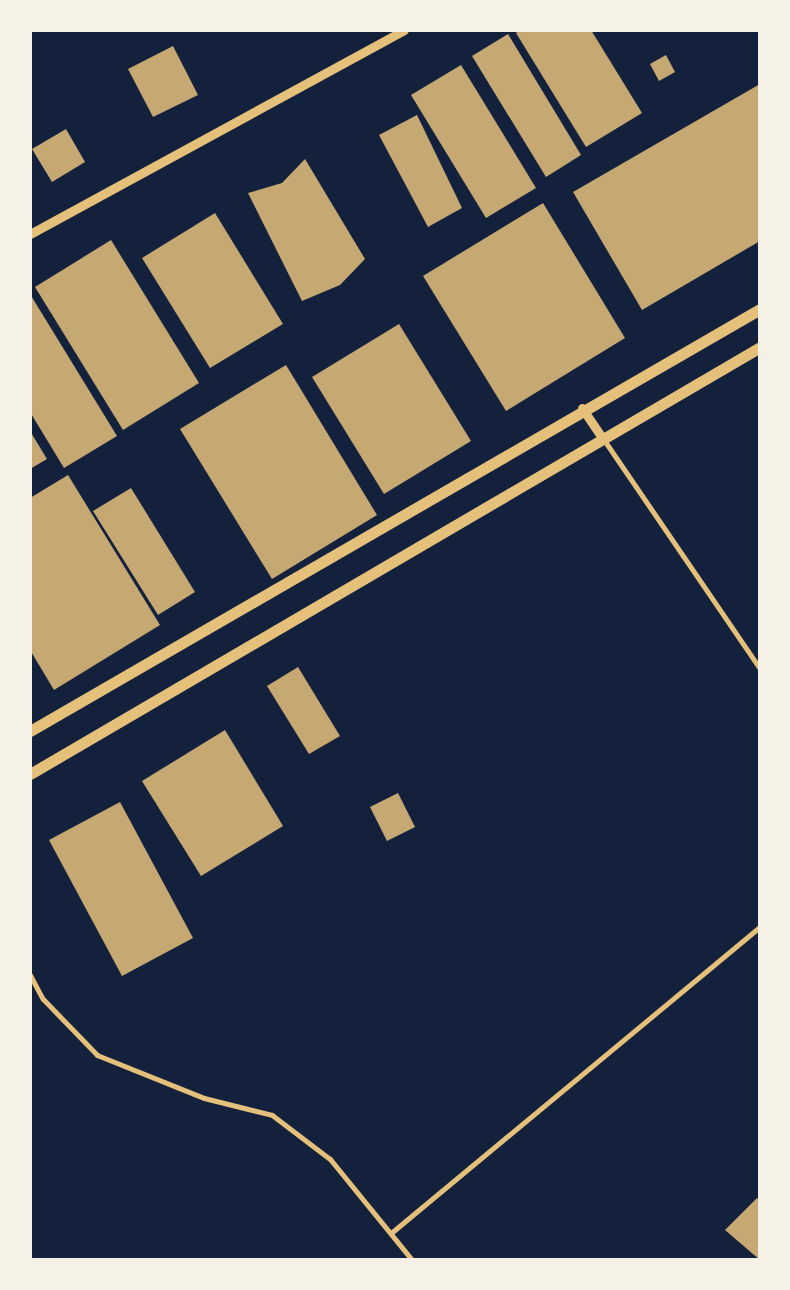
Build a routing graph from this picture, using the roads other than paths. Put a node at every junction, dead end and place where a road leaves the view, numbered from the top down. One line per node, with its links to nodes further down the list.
1 (404, 30): 2 (street)
2 (30, 234)
3 (760, 308): 5 (street)
4 (760, 347): 6 (street)
5 (582, 408): 6 (street); 8 (street)
6 (602, 438): 7 (lane); 9 (street)
7 (760, 669)
8 (30, 730)
9 (30, 774)
10 (760, 927): 12 (lane)
11 (30, 974): 12 (lane)
12 (390, 1234): 13 (lane)
13 (412, 1260)

